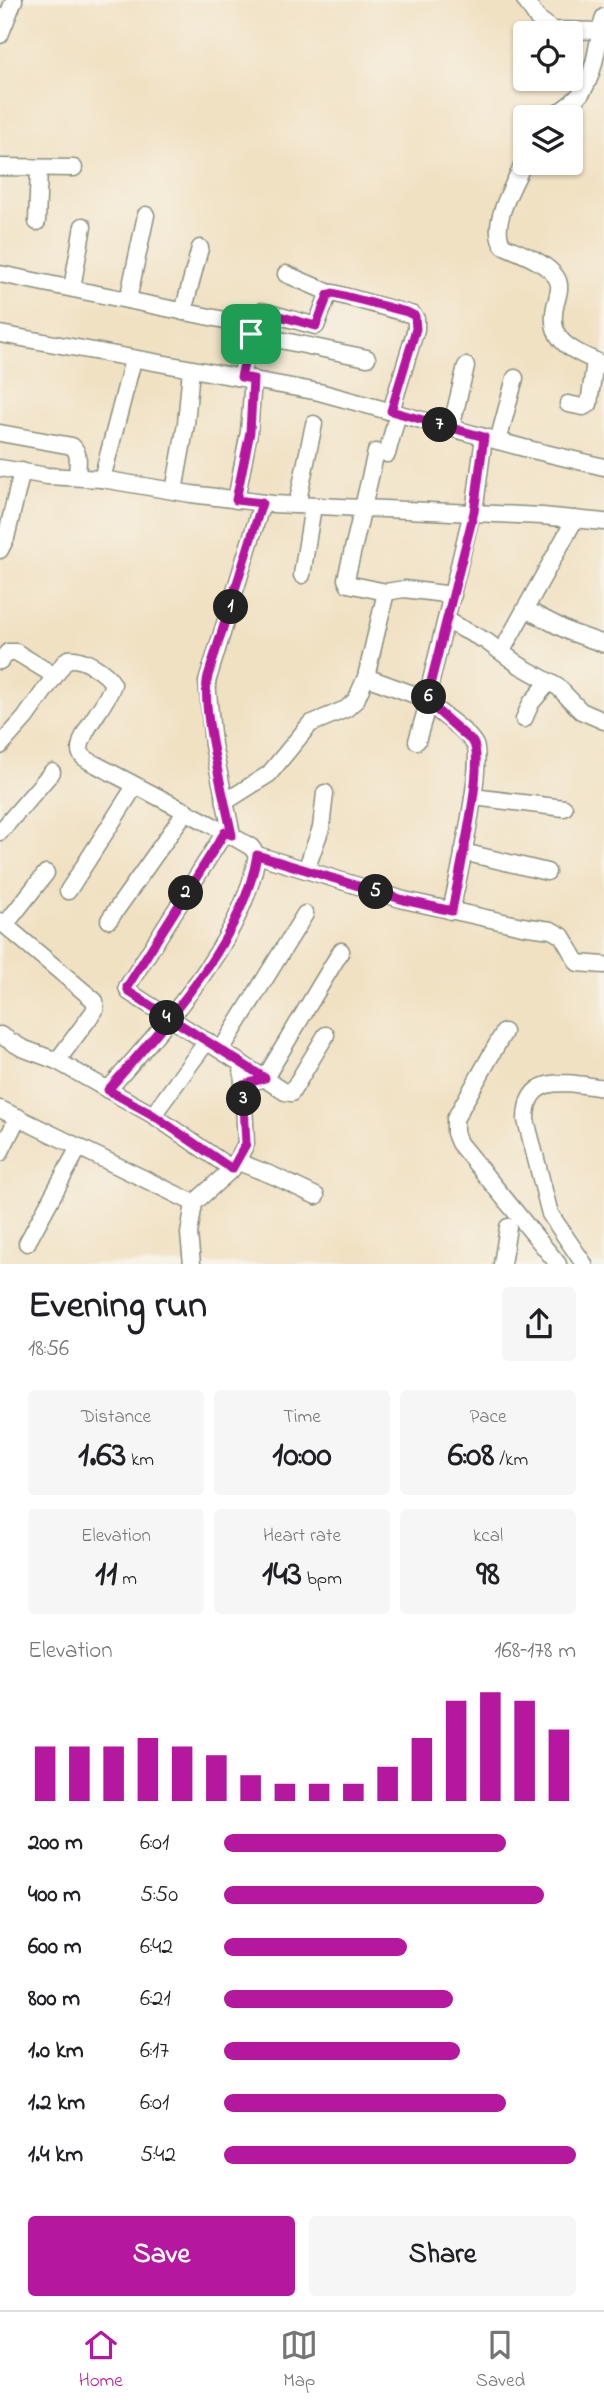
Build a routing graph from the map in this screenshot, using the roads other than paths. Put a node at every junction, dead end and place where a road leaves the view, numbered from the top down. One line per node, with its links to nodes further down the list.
1 (14, 0): 4 (street)
2 (525, 0): 3 (street)
3 (603, 25): 5 (street)
4 (0, 35)
5 (569, 105)
6 (0, 167): 7 (street)
7 (39, 168): 8 (street); 11 (street)
8 (74, 168)
9 (519, 175): 24 (street)
10 (146, 215): 18 (street)
11 (37, 222)
12 (82, 226): 16 (street)
13 (200, 248): 19 (street)
14 (0, 274): 16 (street)
15 (286, 274): 17 (street)
16 (72, 288): 18 (street)
17 (330, 293): 21 (street); 30 (street)
18 (128, 300): 19 (street)
19 (183, 312): 21 (street)
20 (0, 334): 23 (street)
21 (253, 334): 22 (street); 27 (street)
22 (367, 358)
23 (133, 360): 26 (street); 39 (street)
24 (600, 363): 29 (street)
25 (466, 366): 32 (street)
26 (191, 369): 27 (street); 40 (street)
27 (247, 378): 30 (street); 41 (street)
28 (514, 378): 34 (street)
29 (568, 404)
30 (395, 412): 32 (street); 45 (street)
31 (314, 424): 43 (street)
32 (451, 428): 34 (street)
33 (0, 433): 38 (street)
34 (491, 439): 35 (street); 46 (street)
35 (604, 467)
36 (0, 468): 37 (street)
37 (22, 471): 38 (street); 49 (street)
38 (77, 477): 39 (street)
39 (102, 479): 40 (street)
40 (174, 491): 41 (street)
41 (236, 500): 42 (street)
42 (262, 503): 43 (street); 71 (street)
43 (296, 505): 44 (street)
44 (313, 506): 45 (street); 50 (street)
45 (361, 509): 46 (street); 51 (street)
46 (473, 512): 47 (street); 52 (street)
47 (575, 519): 48 (street); 53 (street)
48 (604, 522)
49 (0, 550)
50 (302, 575)
51 (386, 593): 52 (street); 60 (street)
52 (453, 595): 54 (street)
53 (525, 609): 56 (street); 57 (street)
54 (447, 621): 57 (street); 62 (street)
55 (0, 640): 58 (street)
56 (604, 644)
57 (502, 651): 61 (street)
58 (6, 657): 59 (street)
59 (55, 676): 66 (street); 68 (street)
60 (366, 677): 62 (street); 71 (street)
61 (549, 682): 63 (street); 64 (street)
62 (429, 700): 65 (street); 70 (street)
63 (524, 719)
64 (604, 721)
65 (417, 741)
66 (0, 746)
67 (52, 772): 74 (street)
68 (135, 786): 73 (street); 81 (street)
69 (325, 793): 78 (street)
70 (473, 797): 72 (street); 76 (street)
71 (225, 802): 75 (street)
72 (564, 808)
73 (186, 811): 75 (street); 84 (street)
74 (0, 832)
75 (228, 834): 77 (street); 88 (street)
76 (463, 852): 79 (street); 82 (street)
77 (257, 855): 78 (street); 88 (street)
78 (306, 870): 82 (street)
79 (547, 872)
80 (46, 873): 85 (street)
81 (68, 891)
82 (452, 911): 87 (street)
83 (304, 914): 93 (street)
84 (109, 920)
85 (2, 923): 94 (street)
86 (341, 951): 96 (street)
87 (604, 965)
88 (169, 1016): 92 (street); 99 (street)
89 (504, 1032): 112 (street)
90 (0, 1035): 94 (street)
91 (326, 1035): 96 (street)
92 (207, 1041): 93 (street); 101 (street)
93 (221, 1050): 95 (street)
94 (57, 1061): 99 (street)
95 (242, 1064): 96 (street); 97 (street)
96 (265, 1078): 97 (street)
97 (243, 1085): 105 (street)
98 (604, 1088): 113 (street)
99 (108, 1090): 101 (street)
100 (0, 1109): 102 (street)
101 (153, 1115): 105 (street)
102 (18, 1117): 103 (street); 104 (street)
103 (79, 1147): 107 (street); 109 (street)
104 (0, 1153)
105 (234, 1165): 106 (street); 107 (street)
106 (316, 1196)
107 (194, 1203): 110 (street)
108 (508, 1227): 111 (street)
109 (27, 1243)
110 (192, 1264)
111 (502, 1264)
112 (558, 1264)
113 (584, 1264)

